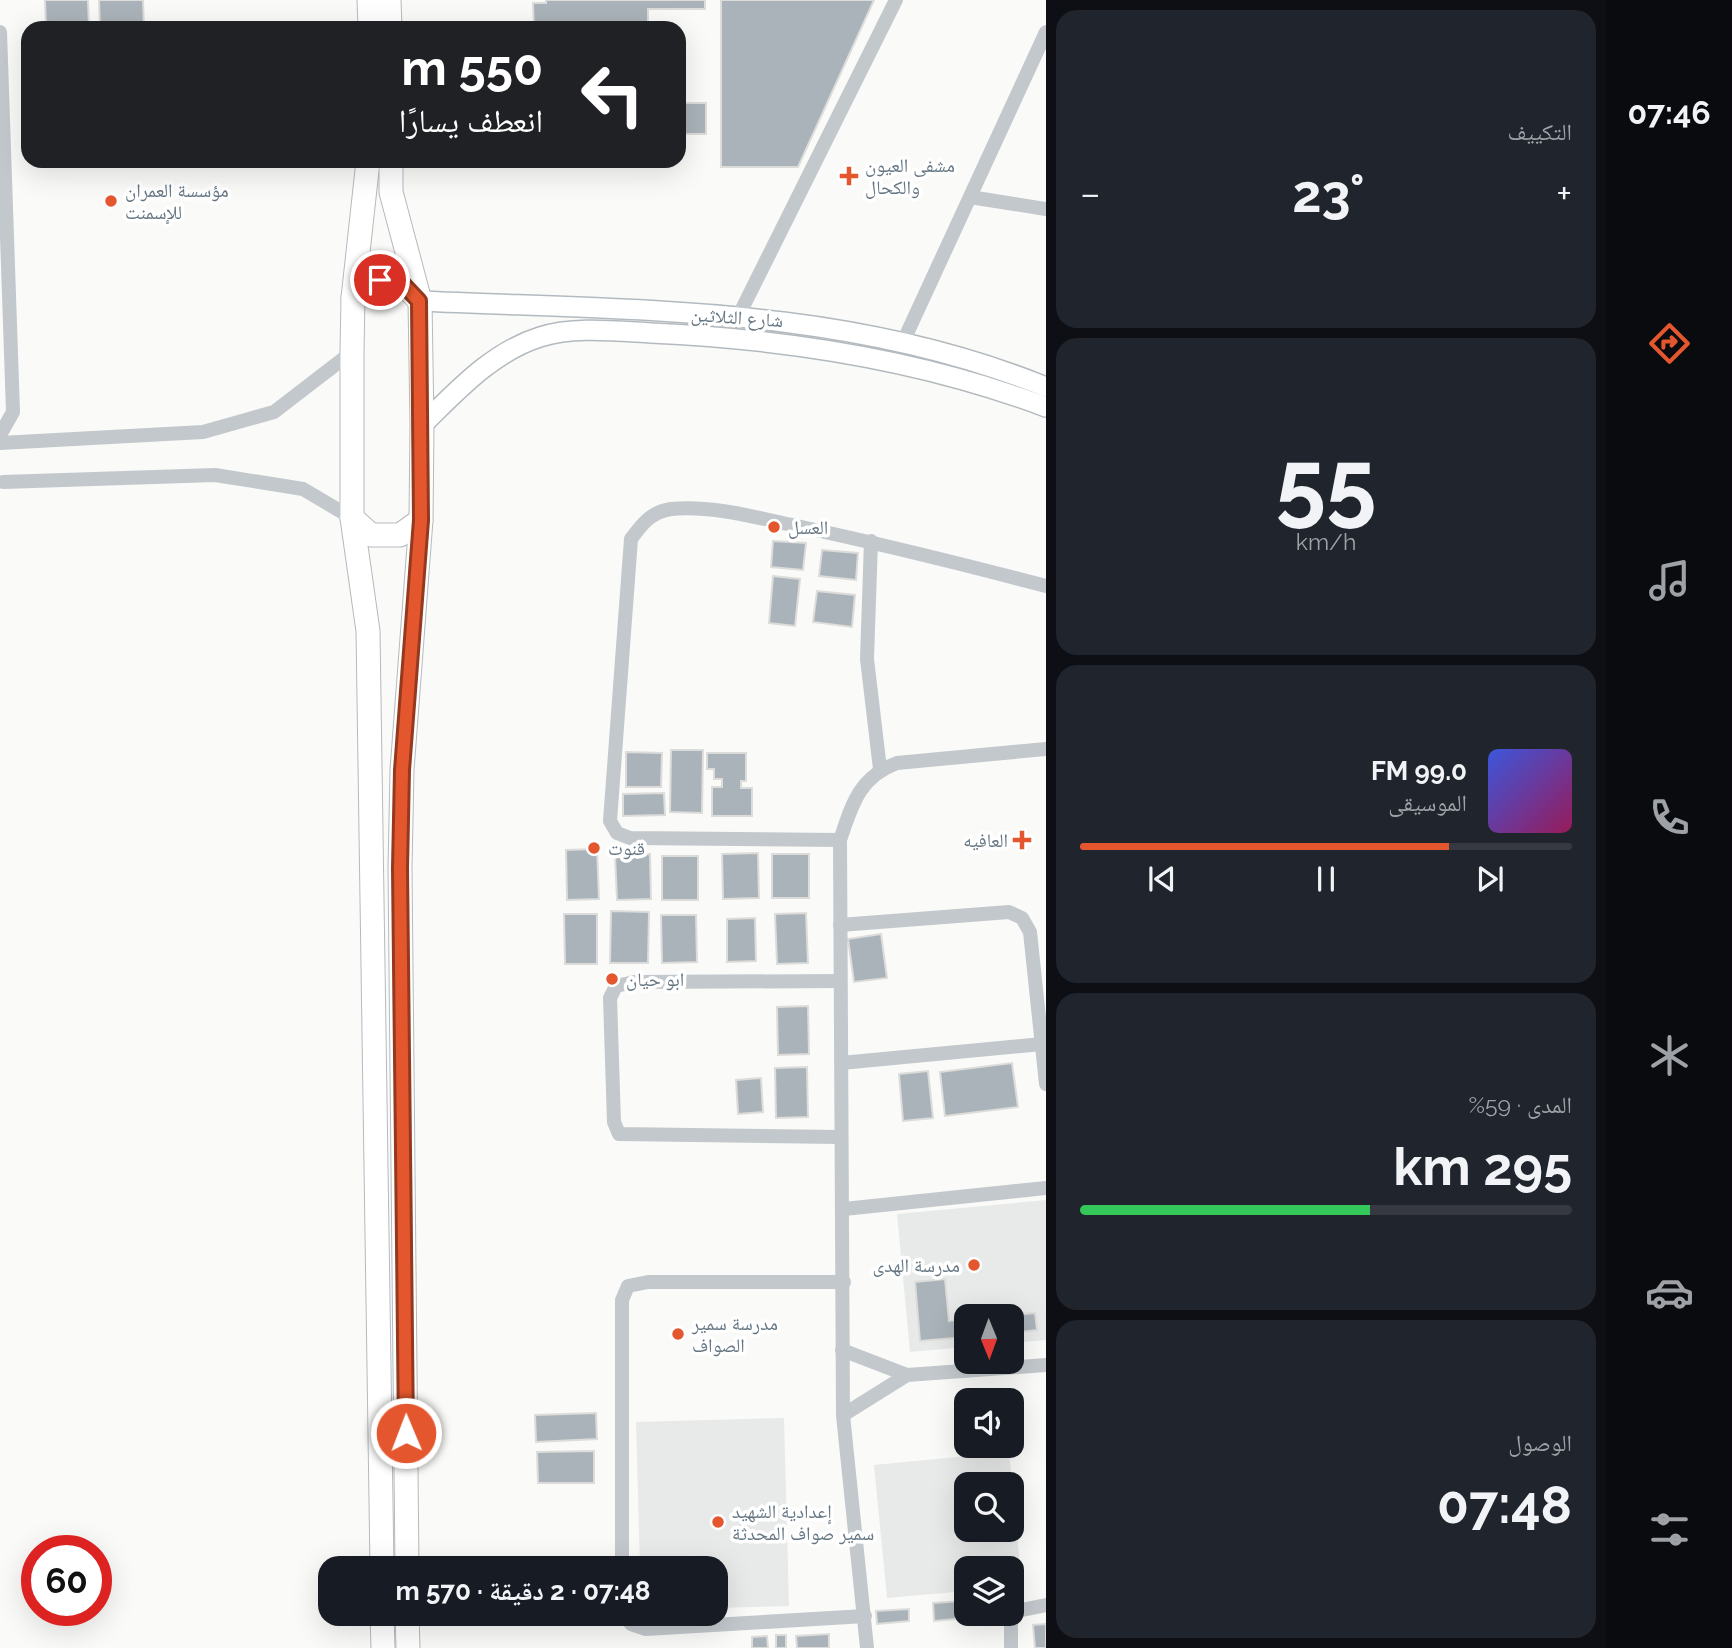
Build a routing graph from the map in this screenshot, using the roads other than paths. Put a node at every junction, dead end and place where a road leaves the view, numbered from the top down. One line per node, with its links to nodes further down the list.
1 (369, 0): 4 (main road)
2 (389, 0): 5 (main road)
3 (896, 0): 15 (street)
4 (370, 21)
5 (390, 21)
6 (0, 32): 10 (street)
7 (1046, 32): 11 (street)
8 (367, 168): 13 (main road)
9 (391, 168): 14 (main road)
10 (3, 171): 23 (street)
11 (970, 197): 12 (street); 17 (street)
12 (1046, 209)
13 (353, 298): 14 (main road); 19 (main road)
14 (419, 301): 15 (main road, شارع الثلاثين); 22 (main road)
15 (739, 315): 16 (main road, شارع الثلاثين)
16 (808, 323): 17 (main road, شارع الثلاثين); 18 (main road)
17 (903, 342): 20 (main road, شارع الثلاثين)
18 (805, 346): 21 (main road); 22 (main road)
19 (352, 352): 24 (street); 27 (main road)
20 (1046, 387)
21 (1046, 407)
22 (422, 425): 28 (main road)
23 (0, 435)
24 (0, 443)
25 (0, 466): 26 (street)
26 (1, 484): 27 (street)
27 (352, 518): 28 (main road); 47 (main road)
28 (421, 520): 48 (main road)
29 (871, 541): 30 (street); 32 (street); 33 (street)
30 (1046, 586)
31 (1046, 748): 32 (street)
32 (880, 769): 33 (street)
33 (840, 840): 34 (street)
34 (840, 925): 35 (street); 36 (street)
35 (840, 981): 37 (street); 39 (street)
36 (1042, 1044): 37 (street); 38 (street)
37 (841, 1063): 39 (street)
38 (1046, 1084)
39 (841, 1137): 41 (street)
40 (1046, 1188): 41 (street)
41 (844, 1209): 42 (street)
42 (845, 1282): 43 (street); 49 (street)
43 (842, 1350): 45 (street); 46 (street)
44 (1046, 1365): 45 (street)
45 (907, 1375): 46 (street)
46 (844, 1415): 52 (street)
47 (382, 1556)
48 (407, 1556)
49 (622, 1556)
50 (1046, 1605): 51 (street)
51 (1024, 1610)
52 (865, 1616): 53 (street); 61 (street)
53 (728, 1624)
54 (382, 1626): 59 (main road)
55 (407, 1626): 60 (main road)
56 (637, 1626): 57 (street)
57 (697, 1626)
58 (1011, 1626): 62 (street)
59 (383, 1648)
60 (408, 1648)
61 (867, 1648)
62 (1011, 1648)

